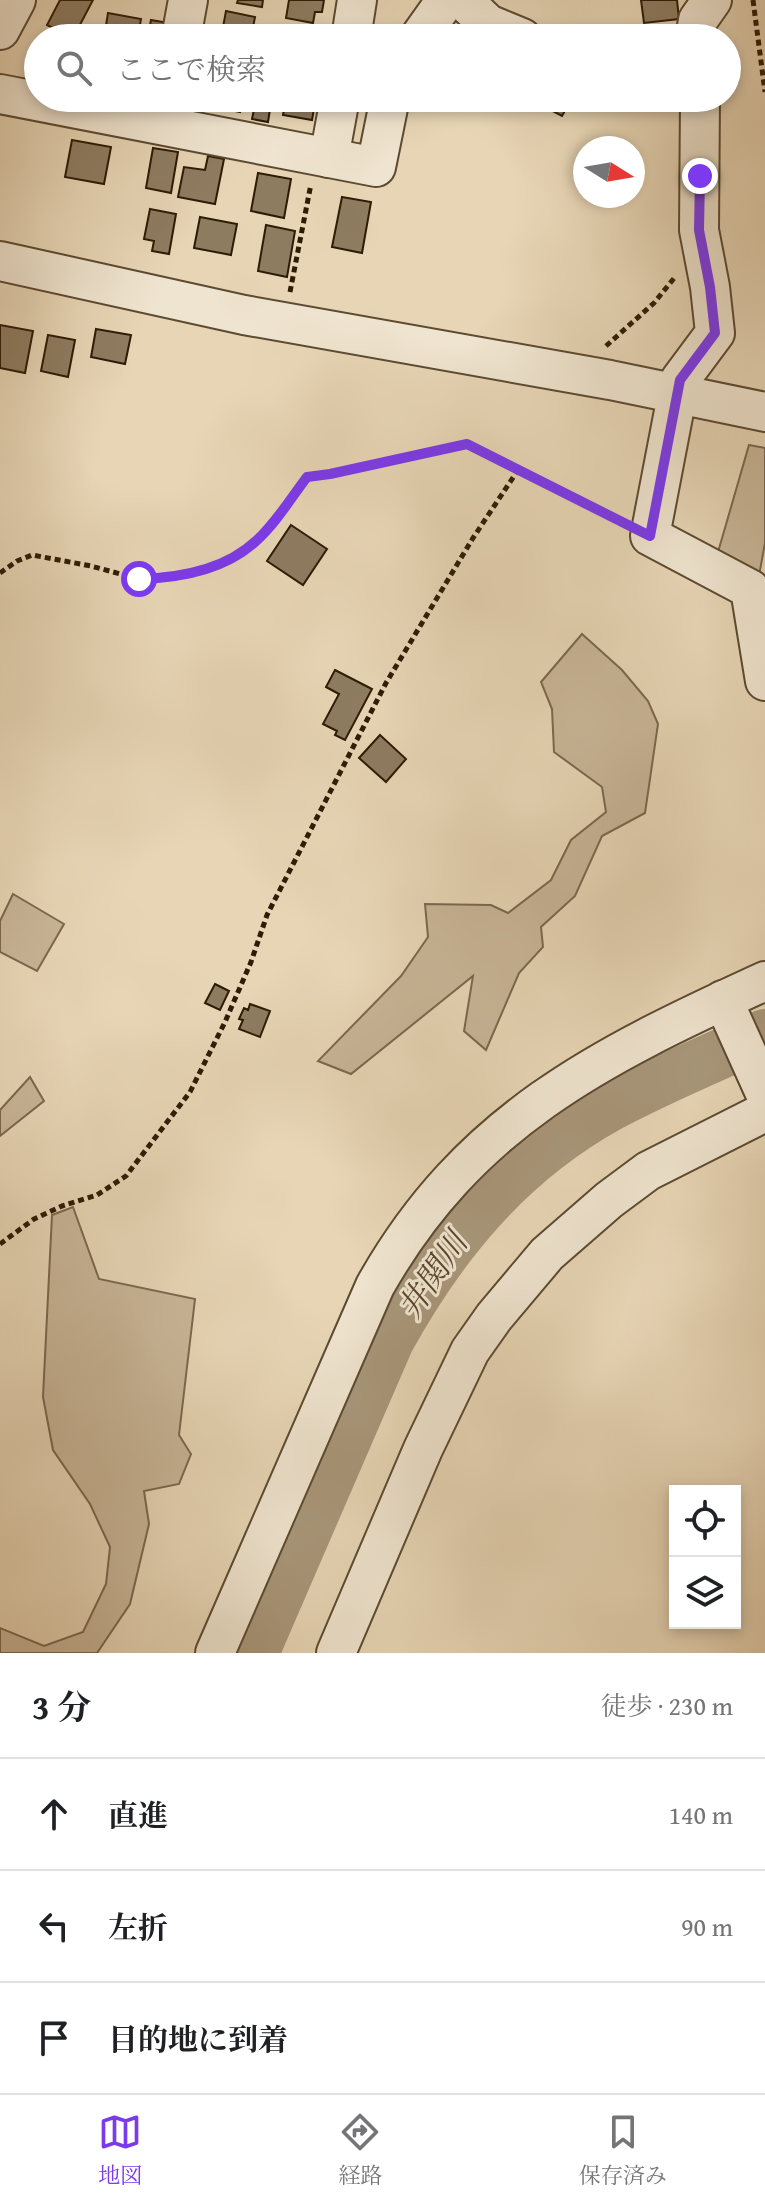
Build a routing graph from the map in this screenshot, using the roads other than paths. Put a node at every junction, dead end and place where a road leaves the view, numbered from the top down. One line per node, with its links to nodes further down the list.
1 (16, 0): 12 (street)
2 (188, 0): 7 (street)
3 (357, 0): 8 (street)
4 (446, 0): 9 (street)
5 (463, 0): 10 (street)
6 (712, 0): 11 (street)
7 (184, 24)
8 (353, 24)
9 (429, 24)
10 (488, 24)
11 (697, 24)
12 (0, 30)
13 (0, 94): 14 (street)
14 (24, 97)
15 (169, 112): 19 (street)
16 (336, 112): 19 (street)
17 (387, 112): 19 (street)
18 (700, 112): 21 (street)
19 (323, 157)
20 (0, 261): 21 (street)
21 (679, 395): 22 (street); 23 (street)
22 (765, 412)
23 (765, 681)
24 (765, 981): 25 (street)
25 (725, 1004): 26 (street); 28 (street)
26 (761, 1084)
27 (765, 1112): 29 (street)
28 (215, 1653)
29 (336, 1653)

